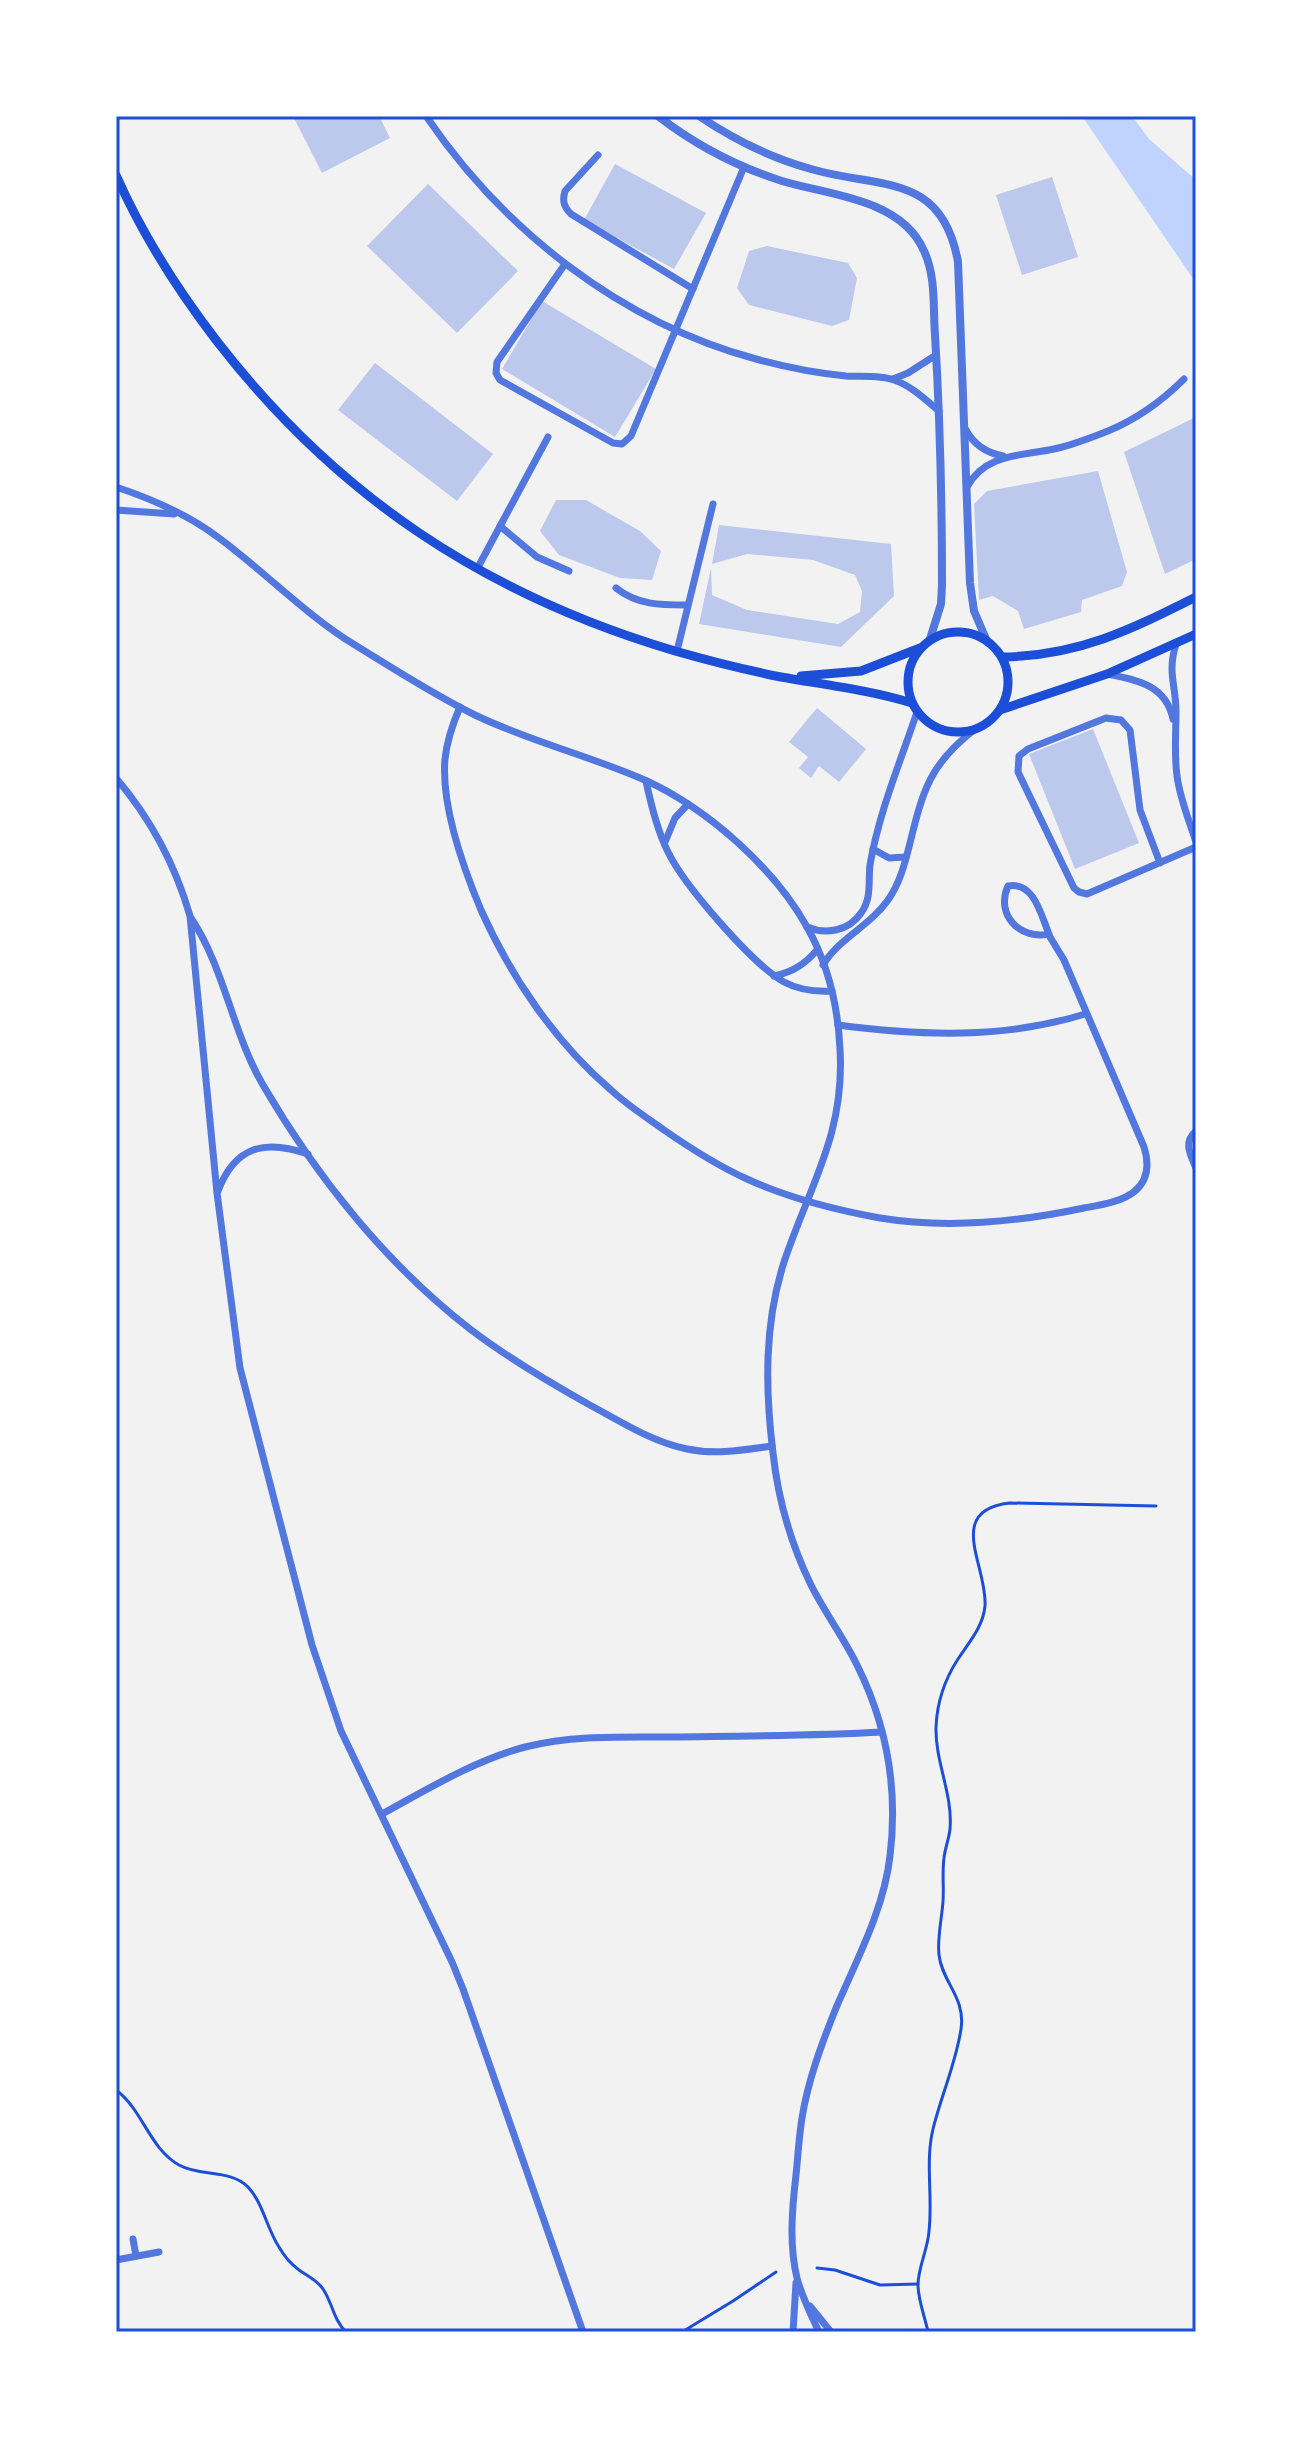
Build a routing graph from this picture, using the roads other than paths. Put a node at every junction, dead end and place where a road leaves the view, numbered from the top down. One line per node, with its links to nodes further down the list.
1 (426, 116): 7 (street)
2 (658, 116): 5 (street)
3 (699, 116): 14 (street)
4 (598, 155): 8 (street)
5 (744, 167): 8 (street); 10 (street)
6 (116, 175): 23 (main road)
7 (565, 264): 9 (street); 9 (street)
8 (693, 289): 9 (street)
9 (676, 330): 11 (street)
10 (936, 355): 11 (street); 13 (street)
11 (893, 379): 13 (street)
12 (1184, 379): 16 (street)
13 (939, 411): 29 (street)
14 (964, 427): 16 (street); 18 (street)
15 (548, 437): 22 (street)
16 (1009, 457): 18 (street)
17 (116, 487): 21 (street)
18 (965, 491): 30 (street)
19 (713, 504): 27 (street)
20 (116, 510): 21 (street)
21 (180, 515): 37 (street)
22 (500, 526): 23 (street); 24 (street)
23 (477, 569): 33 (main road)
24 (569, 571)
25 (616, 588): 27 (street)
26 (1196, 597): 34 (main road)
27 (686, 605): 33 (street)
28 (1196, 634): 31 (main road)
29 (930, 639): 30 (main road); 32 (main road)
30 (986, 639): 34 (main road)
31 (1176, 644): 35 (main road); 40 (street)
32 (920, 648): 36 (main road); 38 (main road)
33 (677, 651): 36 (main road)
34 (1003, 657): 39 (main road)
35 (1107, 674): 39 (main road); 40 (street)
36 (782, 677): 38 (main road)
37 (460, 707): 43 (street); 63 (street)
38 (915, 708): 41 (main road); 47 (street)
39 (1000, 710): 41 (main road)
40 (1175, 725): 46 (street)
41 (974, 730): 48 (street)
42 (116, 778): 50 (street)
43 (646, 781): 44 (street); 45 (street)
44 (688, 804): 45 (street); 51 (street)
45 (664, 844): 55 (street)
46 (1196, 845): 49 (street)
47 (873, 849): 48 (street); 51 (street)
48 (906, 857): 54 (street)
49 (1160, 863): 49 (street)
50 (190, 916): 60 (street); 62 (street)
51 (807, 927): 53 (street)
52 (1049, 934): 52 (street); 57 (street)
53 (817, 950): 54 (street); 55 (street)
54 (823, 965): 56 (street)
55 (774, 976): 56 (street)
56 (832, 991): 58 (street)
57 (1085, 1014): 58 (street); 63 (street)
58 (838, 1025): 63 (street)
59 (1196, 1131): 61 (street)
60 (308, 1154): 62 (street); 64 (street)
61 (1196, 1168)
62 (217, 1193): 66 (street)
63 (809, 1200): 64 (street)
64 (772, 1446): 65 (street)
65 (882, 1732): 66 (street); 71 (street)
66 (382, 1814): 73 (street)
67 (133, 2239): 69 (street)
68 (159, 2252): 69 (street)
69 (136, 2256): 70 (street)
70 (116, 2260)
71 (796, 2276): 72 (street); 74 (street)
72 (805, 2300): 75 (street); 76 (street)
73 (583, 2332)
74 (793, 2332)
75 (819, 2332)
76 (831, 2332)

